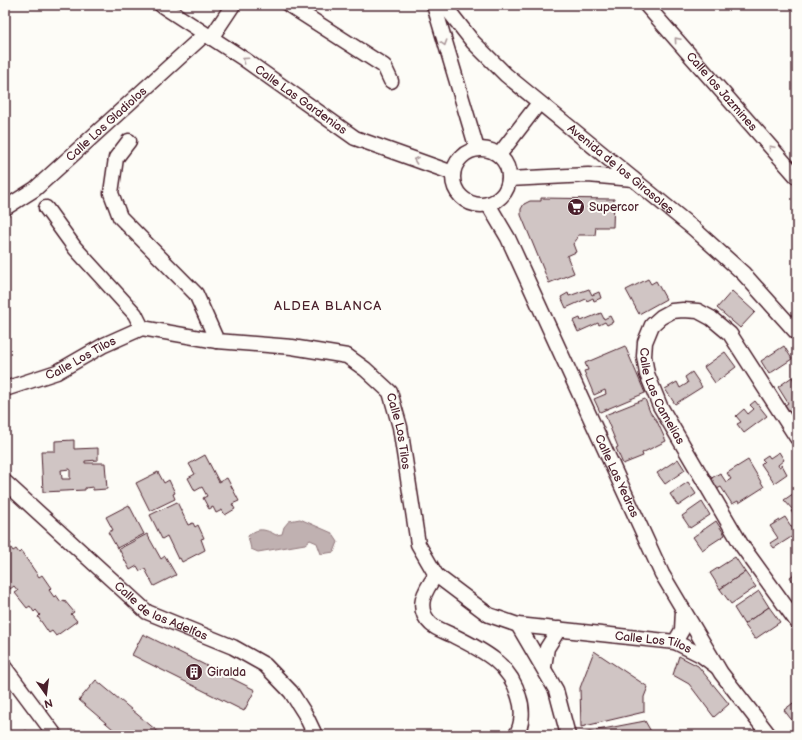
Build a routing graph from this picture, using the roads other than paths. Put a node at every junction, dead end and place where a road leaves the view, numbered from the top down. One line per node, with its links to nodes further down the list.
1 (161, 5): 7 (street, Calle Las Gardenias)
2 (233, 5): 7 (street, Calle Los Gladiolos)
3 (289, 5): 8 (street)
4 (434, 5): 11 (street, one-way to 11)
5 (444, 5): 9 (street, Avenida de los Girasoles)
6 (646, 5): 14 (street, Calle los Jazmines, one-way to 6)
7 (207, 36): 13 (street, Calle Las Gardenias, one-way to 7); 18 (street, Calle Los Gladiolos)
8 (391, 82)
9 (539, 103): 12 (street); 16 (street, Avenida de los Girasoles)
10 (129, 141): 22 (street)
11 (477, 149): 12 (street); 13 (street)
12 (499, 155): 15 (street)
13 (453, 173): 17 (street)
14 (797, 177)
15 (509, 178): 16 (street); 17 (street)
16 (633, 179): 21 (street, Avenida de los Girasoles)
17 (488, 204): 27 (street, Calle Las Yedras)
18 (5, 208)
19 (46, 208): 20 (street)
20 (142, 328): 22 (street, Calle Los Tilos); 23 (street, Calle Los Tilos)
21 (797, 333)
22 (217, 340): 26 (street, Calle Los Tilos)
23 (5, 389)
24 (797, 438): 28 (street, Calle Las Camelias)
25 (5, 482): 37 (street, Calle de las Adelfas)
26 (436, 576): 29 (street, Calle Los Tilos); 35 (street)
27 (683, 610): 31 (street); 33 (street, Calle Las Yedras)
28 (797, 622)
29 (518, 625): 30 (street, Calle Los Tilos); 32 (street)
30 (559, 629): 31 (street, Calle Los Tilos); 32 (street)
31 (675, 642): 33 (street, Calle Los Tilos)
32 (544, 667): 40 (street)
33 (717, 667): 41 (street, Calle Las Yedras)
34 (5, 668): 36 (street)
35 (521, 718): 38 (street); 39 (street)
36 (55, 735)
37 (315, 735)
38 (516, 735)
39 (530, 735)
40 (568, 735)
41 (768, 735)

